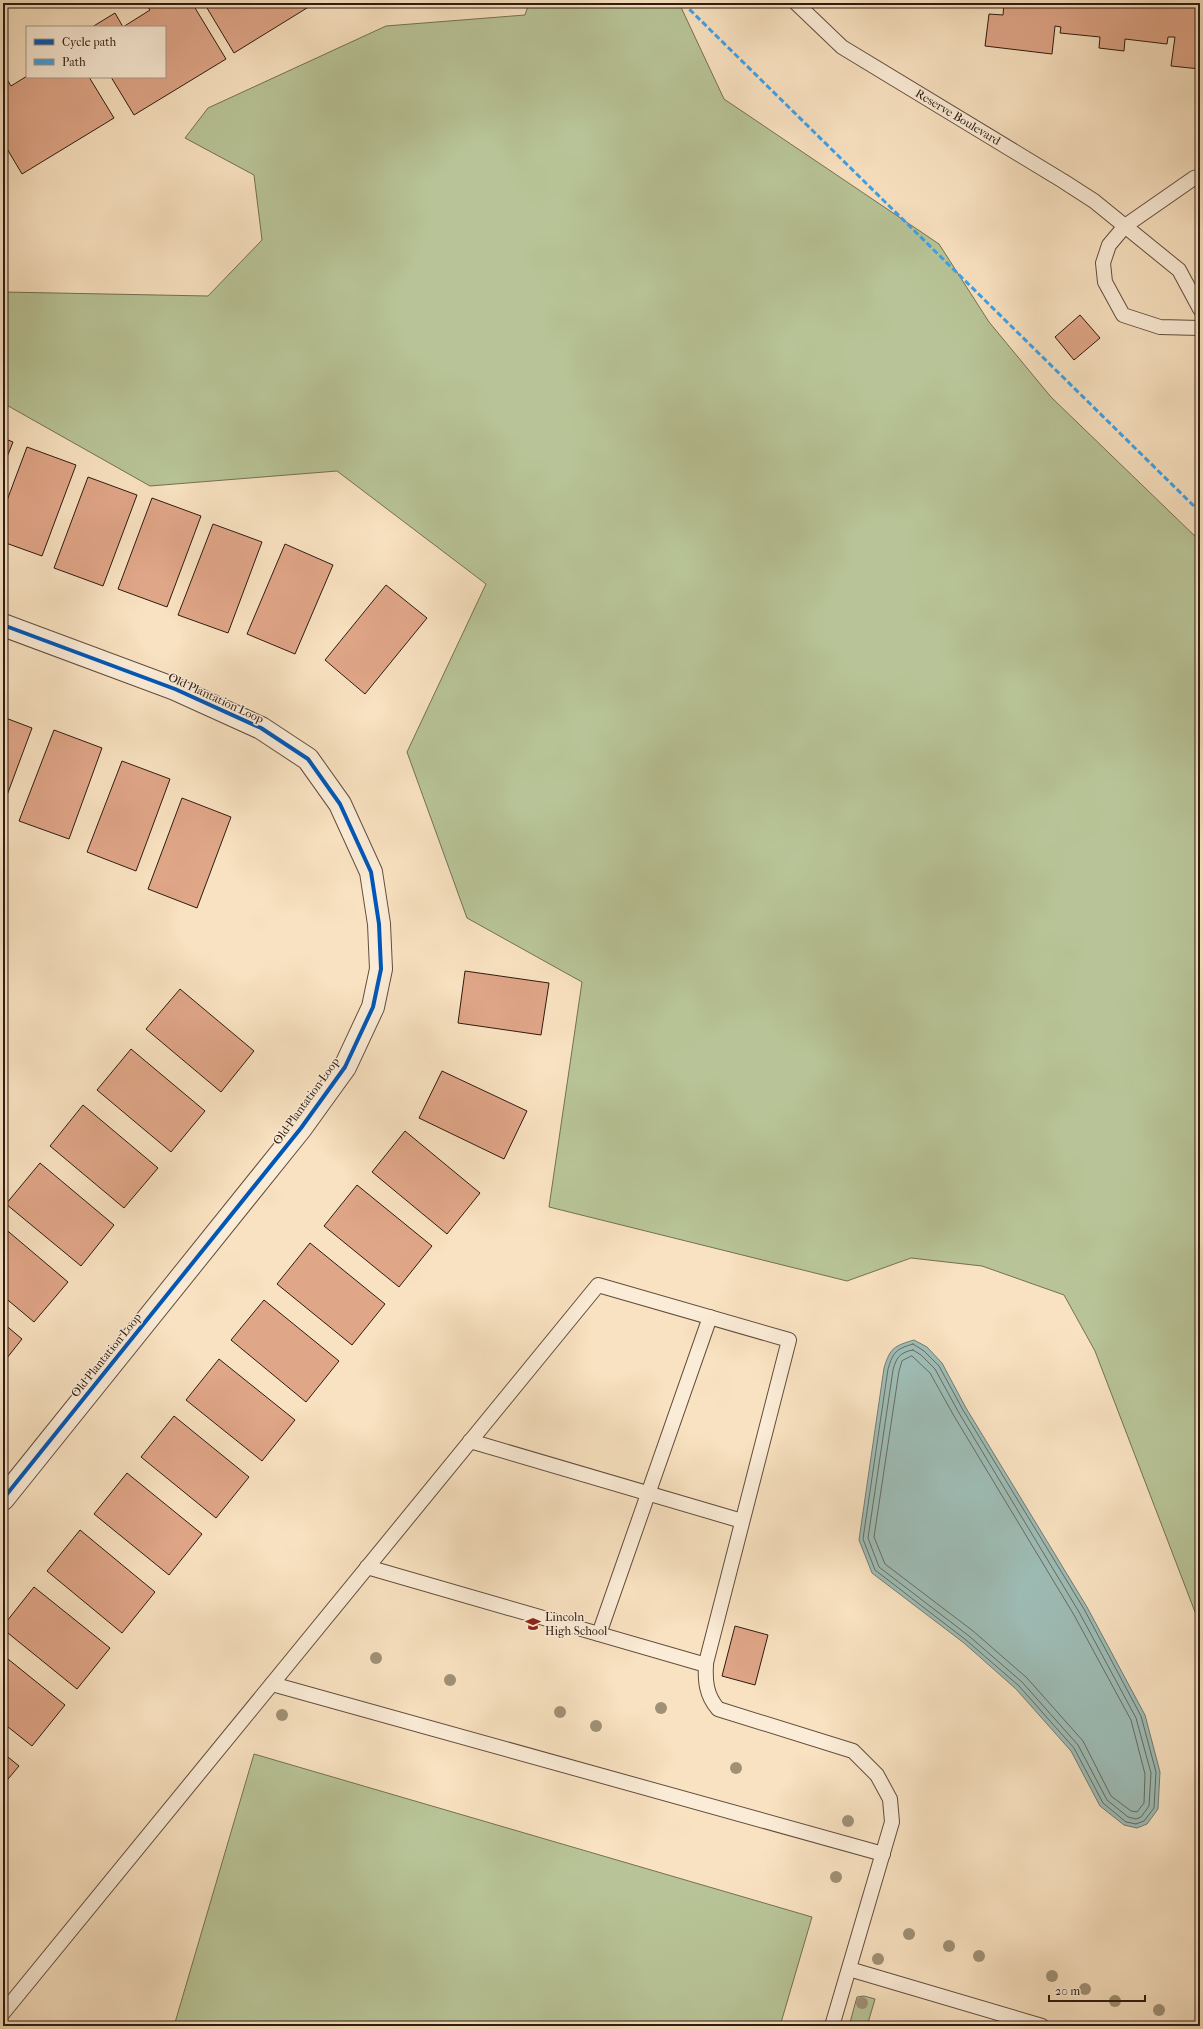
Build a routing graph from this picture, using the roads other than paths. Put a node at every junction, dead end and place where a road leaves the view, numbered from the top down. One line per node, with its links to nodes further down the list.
1 (796, 3): 3 (lane, Reserve Boulevard)
2 (1200, 176): 3 (lane)
3 (1125, 226): 4 (lane, Reserve Boulevard); 5 (lane)
4 (1200, 309)
5 (1200, 328)
6 (3, 624): 10 (street, Old Plantation Loop)
7 (710, 1317): 8 (lane); 9 (lane); 11 (lane)
8 (470, 1441): 9 (lane); 12 (lane)
9 (648, 1493): 11 (lane); 13 (lane)
10 (3, 1499)
11 (742, 1521): 14 (lane)
12 (368, 1567): 13 (lane); 15 (lane)
13 (599, 1634): 14 (lane)
14 (706, 1665): 16 (lane)
15 (272, 1684): 16 (lane); 18 (lane)
16 (883, 1854): 17 (lane)
17 (849, 1969): 19 (lane); 20 (lane)
18 (3, 2013)
19 (832, 2026)
20 (1042, 2026)

